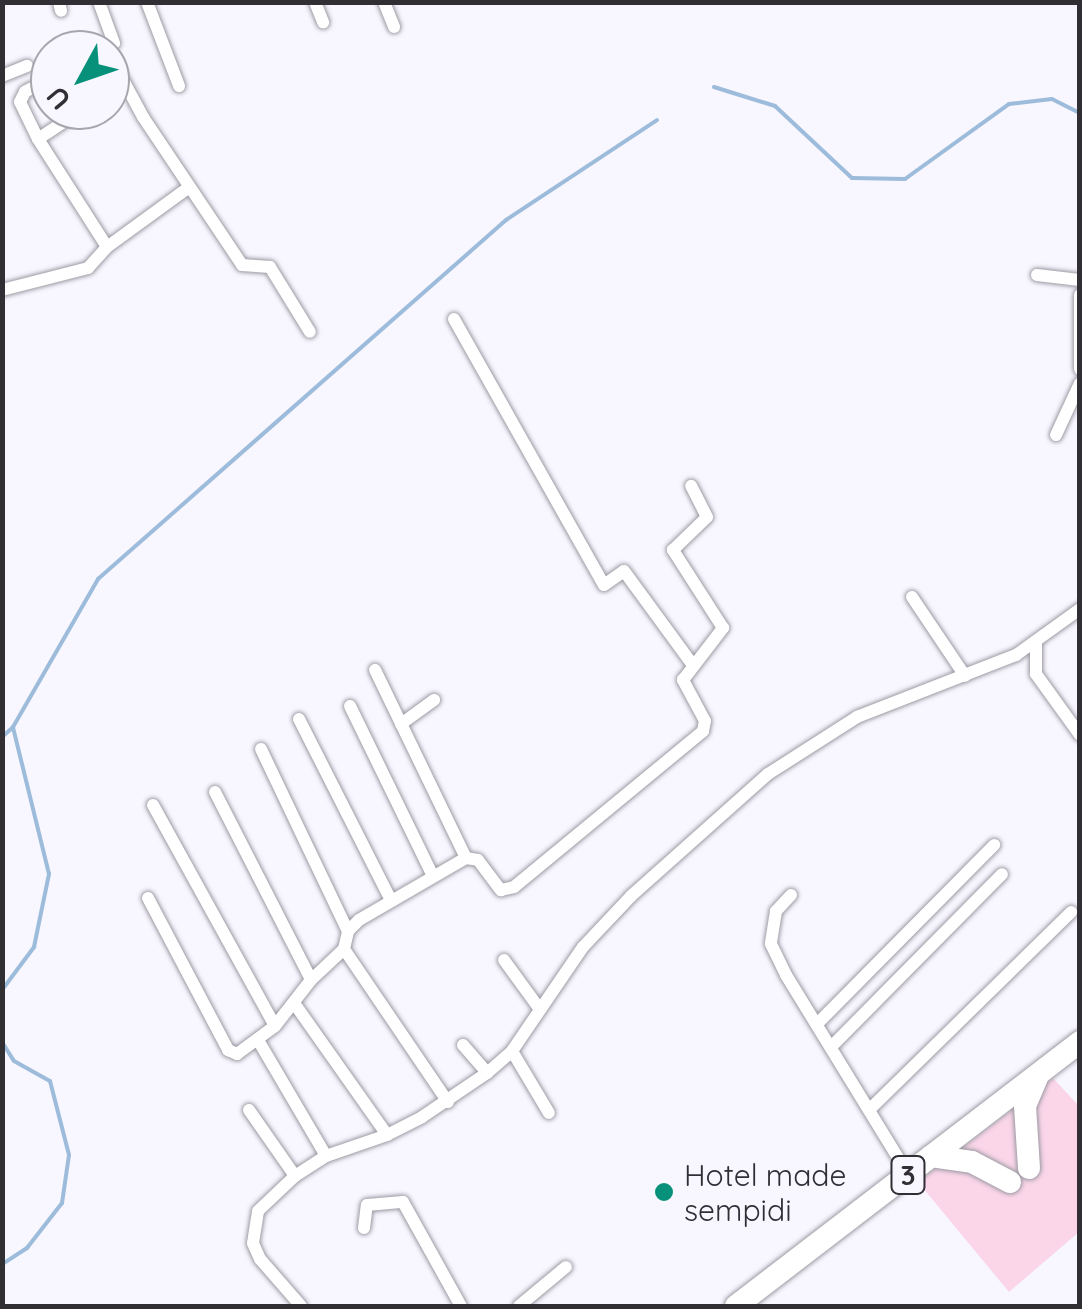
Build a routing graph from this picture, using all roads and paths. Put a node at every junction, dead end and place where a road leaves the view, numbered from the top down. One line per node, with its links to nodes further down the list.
1 (99, 2): 7 (street)
2 (148, 2): 10 (street)
3 (316, 2): 5 (street)
4 (384, 2): 6 (street)
5 (323, 22)
6 (394, 27)
7 (109, 30)
8 (27, 66): 9 (street)
9 (2, 76)
10 (179, 86)
11 (30, 91): 13 (street)
12 (130, 92): 17 (street)
13 (30, 120)
14 (34, 130): 16 (street)
15 (52, 130): 16 (street)
16 (38, 139): 18 (street)
17 (188, 188): 18 (street); 24 (street)
18 (107, 247): 21 (street)
19 (1037, 274): 20 (street)
20 (1080, 280)
21 (2, 290)
22 (1080, 295): 25 (street)
23 (454, 320): 32 (street)
24 (310, 332)
25 (1080, 369)
26 (1080, 383): 27 (street)
27 (1056, 434)
28 (691, 486): 32 (street)
29 (912, 597): 34 (street)
30 (1080, 609): 31 (street)
31 (1036, 641): 34 (street); 39 (street)
32 (692, 664): 44 (street)
33 (375, 670): 38 (street)
34 (965, 676): 56 (street)
35 (434, 700): 38 (street)
36 (350, 706): 46 (street)
37 (300, 719): 49 (street)
38 (401, 724): 44 (street)
39 (1076, 730)
40 (260, 749): 51 (street)
41 (215, 792): 54 (street)
42 (152, 805): 58 (street)
43 (994, 845): 57 (street)
44 (472, 859): 46 (street)
45 (1002, 874): 62 (street)
46 (433, 876): 49 (street)
47 (790, 895): 57 (street)
48 (148, 898): 59 (street)
49 (392, 900): 51 (street)
50 (1070, 912): 68 (street)
51 (348, 931): 52 (street)
52 (344, 949): 54 (street); 66 (street)
53 (504, 960): 56 (street)
54 (311, 980): 55 (street)
55 (294, 1003): 58 (street); 70 (street)
56 (539, 1008): 63 (street)
57 (817, 1024): 62 (street)
58 (275, 1026): 59 (street)
59 (258, 1040): 71 (street)
60 (1080, 1042): 64 (highway, 3)
61 (463, 1045): 65 (street)
62 (830, 1047): 68 (street)
63 (512, 1051): 65 (street); 69 (street)
64 (1040, 1072): 72 (highway, 3); 72 (highway)
65 (487, 1073): 66 (street)
66 (448, 1102): 70 (street)
67 (248, 1110): 74 (street)
68 (868, 1110): 73 (street)
69 (549, 1112)
70 (387, 1135): 71 (street)
71 (326, 1156): 74 (street)
72 (931, 1156): 73 (highway, 3)
73 (908, 1174): 80 (highway, 3)
74 (294, 1176): 77 (street)
75 (364, 1228): 78 (street)
76 (566, 1267): 79 (street)
77 (301, 1306)
78 (460, 1306)
79 (520, 1306)
80 (736, 1306)

